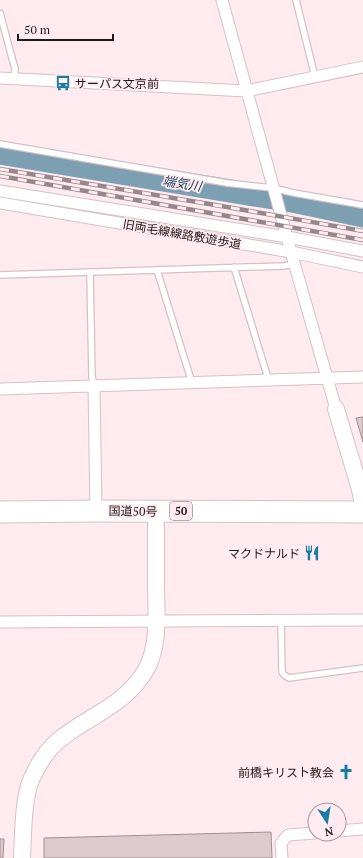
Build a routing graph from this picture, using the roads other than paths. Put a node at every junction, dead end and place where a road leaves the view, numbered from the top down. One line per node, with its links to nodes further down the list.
1 (222, 0): 8 (street)
2 (296, 0): 5 (lane)
3 (0, 13): 7 (lane)
4 (363, 67): 5 (street)
5 (315, 77): 8 (street)
6 (0, 78): 7 (street)
7 (14, 79): 8 (street)
8 (246, 91): 10 (street)
9 (0, 144): 10 (lane)
10 (274, 190): 13 (lane); 14 (street)
11 (0, 191): 14 (street)
12 (0, 203): 16 (street, 旧両毛線線路敷遊歩道)
13 (363, 205)
14 (287, 237): 15 (street); 16 (street)
15 (363, 251)
16 (290, 252): 17 (street); 18 (street, 旧両毛線線路敷遊歩道)
17 (295, 264): 19 (lane); 24 (street)
18 (363, 266)
19 (234, 267): 20 (lane); 25 (lane)
20 (157, 270): 21 (lane); 26 (lane)
21 (90, 272): 22 (lane); 27 (lane)
22 (0, 275)
23 (363, 377): 24 (street)
24 (328, 379): 25 (street); 29 (street)
25 (268, 380): 26 (street)
26 (192, 383): 27 (street)
27 (94, 385): 28 (street); 31 (street)
28 (0, 389)
29 (336, 409): 30 (street)
30 (363, 503)
31 (96, 510): 32 (highway, 国道50号 / 50); 33 (highway, 国道50号 / 50)
32 (0, 512)
33 (156, 512): 34 (highway, 国道50号 / 50); 36 (street)
34 (363, 512)
35 (363, 620): 37 (street)
36 (157, 621): 37 (street); 38 (street); 43 (street)
37 (281, 621): 39 (lane)
38 (0, 622)
39 (363, 668)
40 (363, 829): 41 (street)
41 (347, 830)
42 (307, 834): 44 (street)
43 (22, 858)
44 (282, 858)

